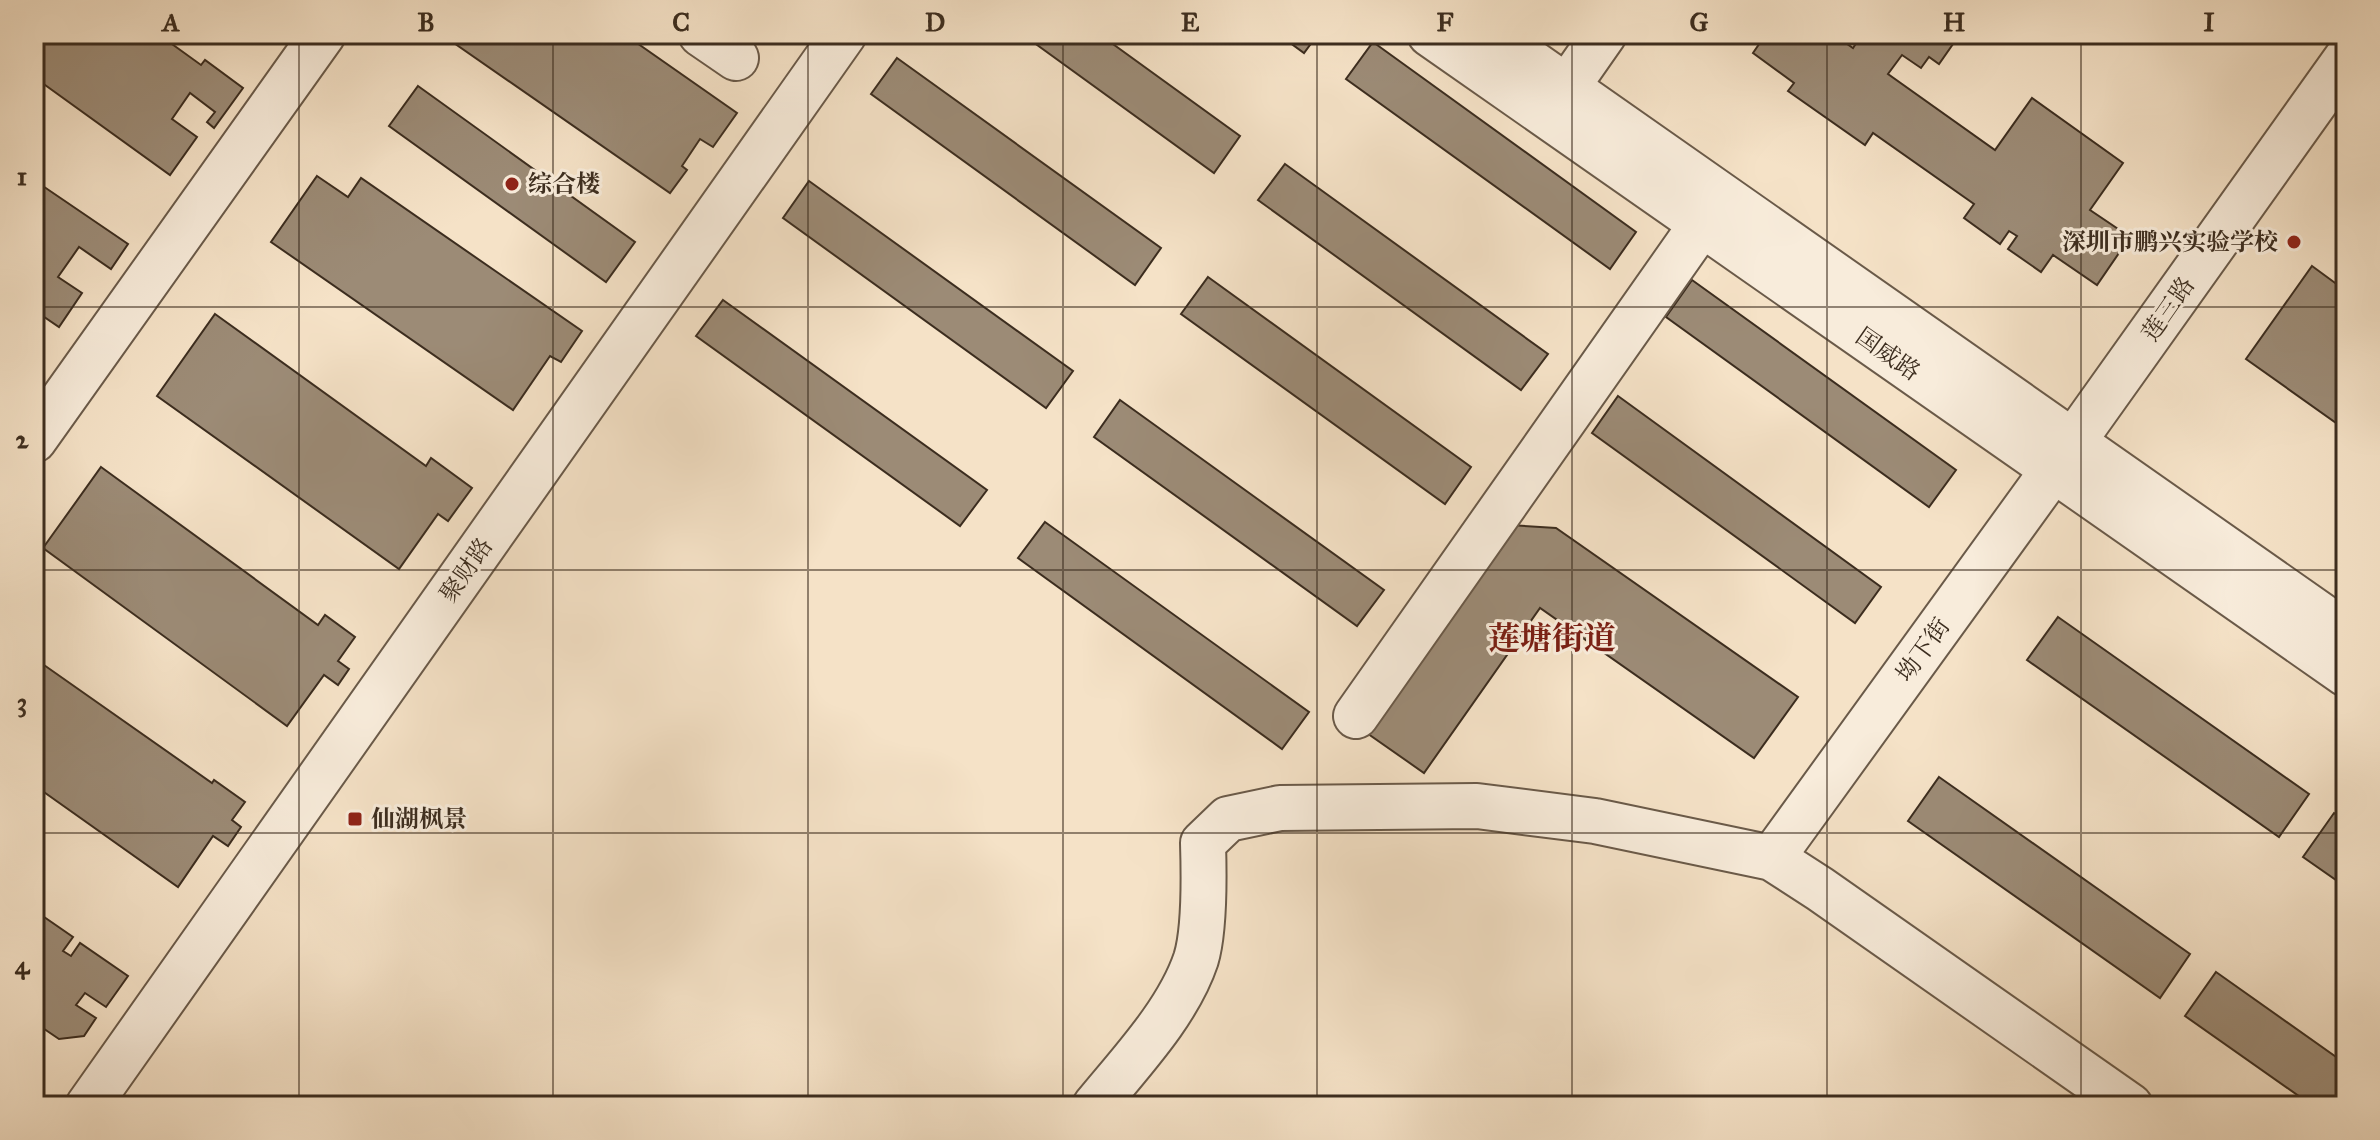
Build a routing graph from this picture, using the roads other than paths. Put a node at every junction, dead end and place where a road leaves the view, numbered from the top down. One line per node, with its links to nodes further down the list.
1 (323, 34): 9 (street)
2 (844, 34): 15 (street, 聚财路)
3 (1430, 34): 8 (street, 国威路)
4 (1491, 34): 7 (street, 国威路)
5 (1604, 34): 7 (street)
6 (2346, 59): 10 (street, 莲三路)
7 (1567, 87): 8 (street, 国威路)
8 (1712, 210): 10 (street, 国威路); 13 (street)
9 (34, 440)
10 (2063, 456): 11 (street, 国威路); 12 (street, 国威路); 14 (street, 坳下街)
11 (2346, 633)
12 (2346, 674)
13 (1356, 716)
14 (1772, 858): 16 (street); 17 (street)
15 (88, 1106)
16 (1095, 1106)
17 (2130, 1106)

